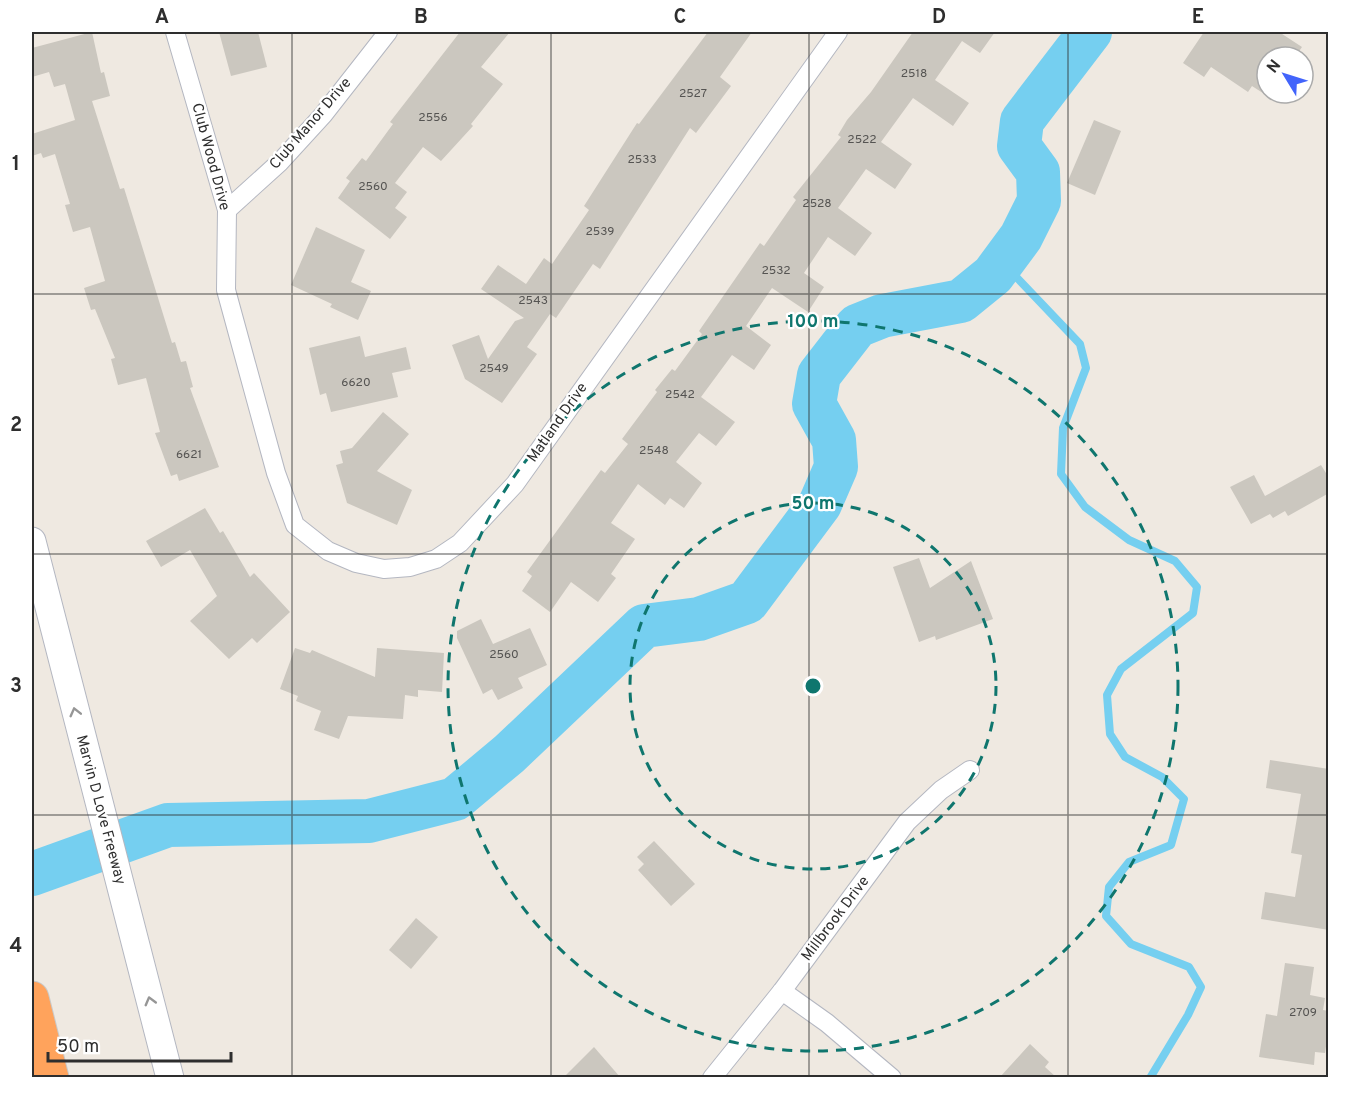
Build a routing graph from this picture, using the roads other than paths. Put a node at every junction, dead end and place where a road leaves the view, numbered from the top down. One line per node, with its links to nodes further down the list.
1 (175, 32): 4 (street, Club Wood Drive)
2 (388, 32): 4 (street, Club Manor Drive)
3 (838, 32): 5 (street, Matland Drive)
4 (227, 210): 5 (street, Club Wood Drive)
5 (255, 388)
6 (32, 541): 11 (main road, Marvin D Love Freeway, one-way to 6)
7 (970, 770): 8 (street, Millbrook Drive)
8 (782, 991): 12 (street, Millbrook Drive); 13 (street)
9 (32, 998): 10 (highway)
10 (52, 1077)
11 (170, 1077)
12 (712, 1077)
13 (892, 1077)

